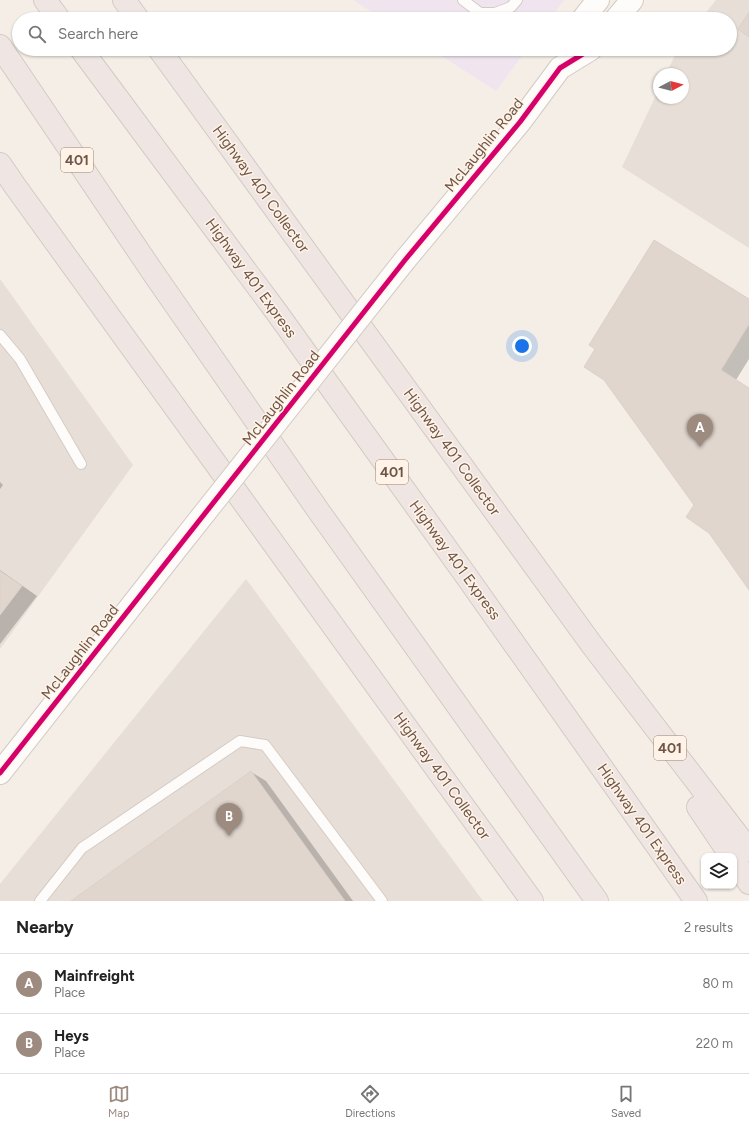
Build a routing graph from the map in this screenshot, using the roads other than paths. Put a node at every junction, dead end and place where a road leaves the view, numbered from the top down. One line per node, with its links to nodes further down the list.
1 (45, 0): 7 (highway)
2 (124, 0): 8 (highway)
3 (462, 0): 9 (lane)
4 (517, 0): 10 (lane)
5 (598, 0): 11 (street)
6 (632, 0): 12 (street)
7 (54, 12)
8 (133, 12)
9 (479, 12)
10 (498, 12)
11 (589, 12)
12 (622, 12)
13 (0, 46): 31 (highway, 401)
14 (86, 56): 32 (highway, Highway 401 Express / 401)
15 (165, 56): 22 (highway, Highway 401 Collector / 401)
16 (562, 58): 23 (street, McLaughlin Road, bridge)
17 (0, 164): 19 (highway, Highway 401 Collector)
18 (0, 167): 19 (highway)
19 (15, 186): 30 (highway, Highway 401 Collector)
20 (0, 335): 21 (lane)
21 (81, 464)
22 (592, 645): 24 (highway, Highway 401 Collector / 401); 25 (highway)
23 (0, 773)
24 (749, 850)
25 (729, 853)
26 (737, 865): 27 (highway)
27 (749, 883)
28 (40, 901): 29 (lane)
29 (382, 901)
30 (532, 901)
31 (597, 901)
32 (696, 901)

